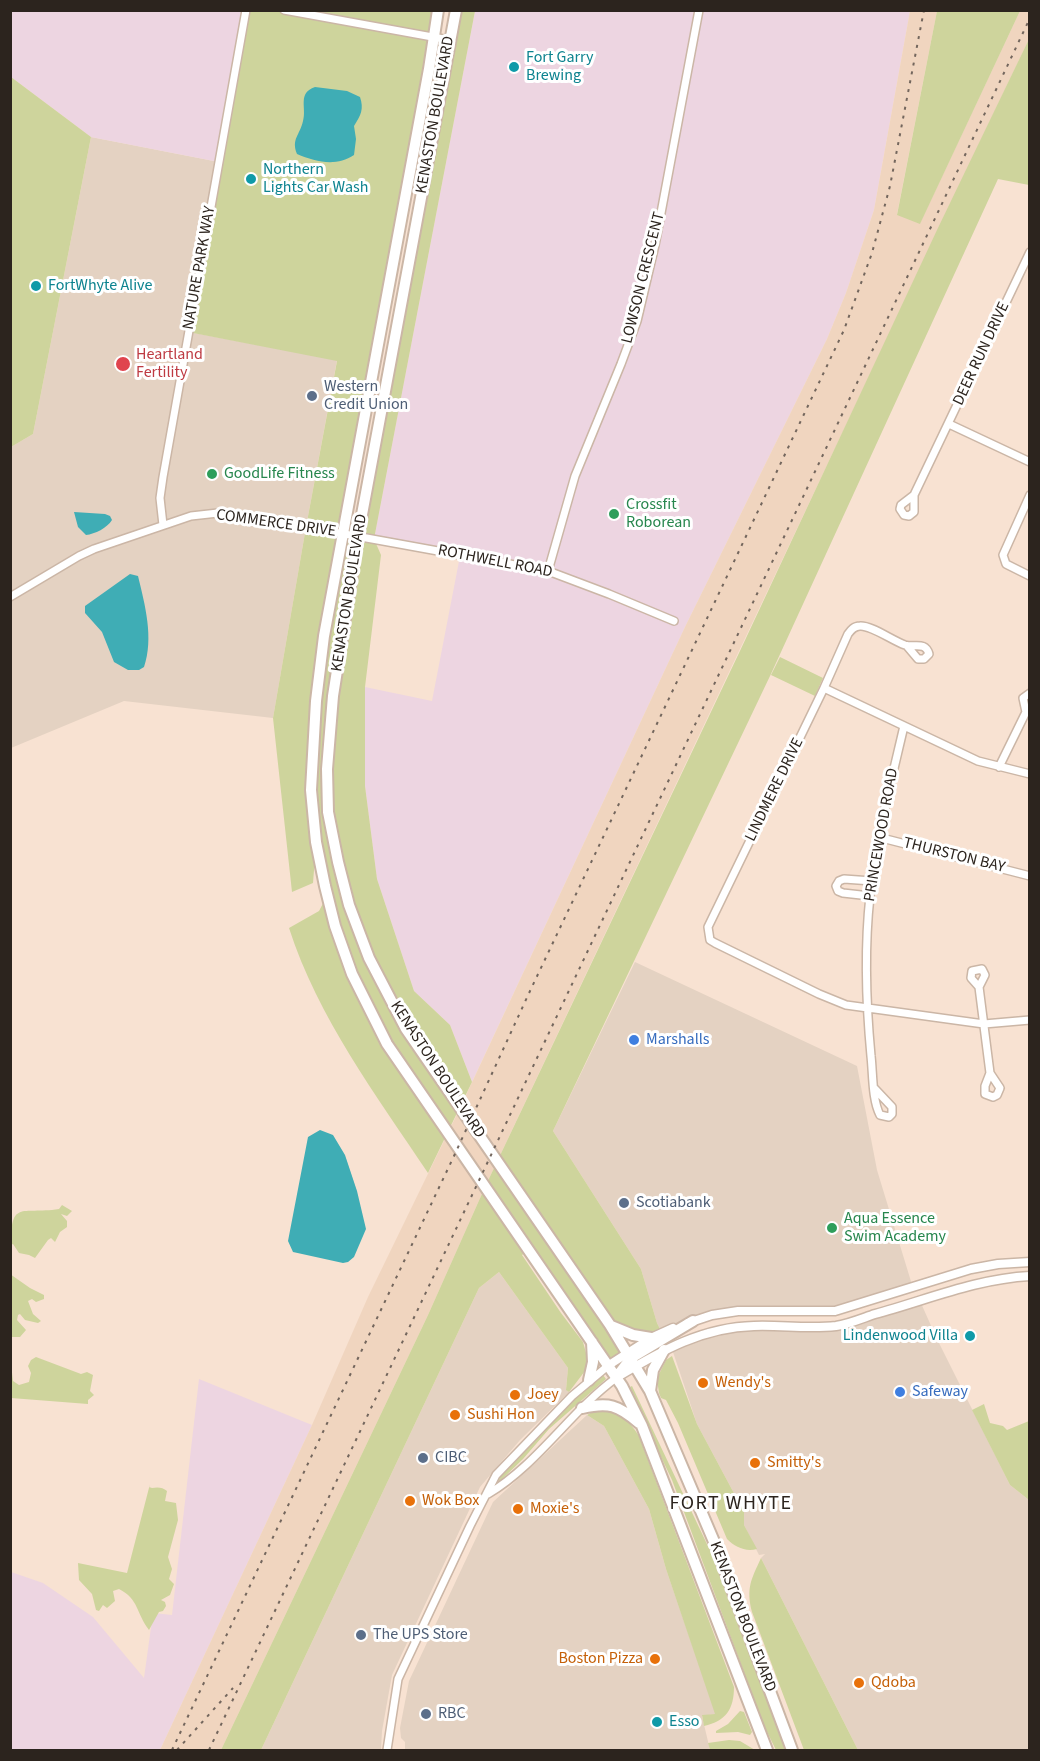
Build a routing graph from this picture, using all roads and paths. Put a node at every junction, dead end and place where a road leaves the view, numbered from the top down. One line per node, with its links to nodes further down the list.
1 (246, 10): 13 (street, NATURE PARK WAY)
2 (284, 10): 6 (street)
3 (438, 10): 6 (main road, KENASTON BOULEVARD)
4 (456, 10): 7 (main road, KENASTON BOULEVARD)
5 (699, 10): 16 (street, LOWSON CRESCENT)
6 (434, 38): 7 (street); 14 (main road, KENASTON BOULEVARD)
7 (449, 40): 15 (main road, KENASTON BOULEVARD)
8 (1029, 252): 9 (street, DEER RUN DRIVE)
9 (949, 424): 10 (street); 11 (street, DEER RUN DRIVE)
10 (1029, 462)
11 (914, 495)
12 (1029, 495): 17 (street)
13 (163, 525): 14 (street, COMMERCE DRIVE); 18 (street, COMMERCE DRIVE)
14 (344, 534): 15 (street, ROTHWELL ROAD); 42 (main road, KENASTON BOULEVARD)
15 (358, 536): 16 (street, ROTHWELL ROAD); 40 (main road, KENASTON BOULEVARD)
16 (548, 571): 19 (street, ROTHWELL ROAD)
17 (1029, 576)
18 (10, 597)
19 (674, 621)
20 (907, 646): 21 (street)
21 (824, 688): 24 (street); 32 (street, LINDMERE DRIVE)
22 (1029, 693): 23 (street)
23 (1028, 712): 25 (street)
24 (904, 726): 25 (street); 27 (street, PRINCEWOOD ROAD)
25 (999, 766): 26 (street)
26 (1029, 774)
27 (878, 837): 28 (street, THURSTON BAY); 29 (street, PRINCEWOOD ROAD)
28 (1029, 876)
29 (872, 881): 30 (street, PRINCEWOOD ROAD); 30 (street)
30 (870, 896): 32 (street, PRINCEWOOD ROAD)
31 (979, 987): 34 (street)
32 (867, 1007): 34 (street); 36 (street, PRINCEWOOD ROAD)
33 (1029, 1020): 34 (street)
34 (984, 1024): 35 (street)
35 (990, 1073)
36 (875, 1089)
37 (1029, 1262): 39 (street)
38 (1029, 1276): 43 (street)
39 (693, 1321): 41 (street); 44 (main road)
40 (610, 1325): 41 (main road); 44 (main road, KENASTON BOULEVARD)
41 (651, 1338): 44 (street)
42 (592, 1342): 45 (main road, KENASTON BOULEVARD); 47 (main road)
43 (664, 1350): 44 (street); 48 (main road)
44 (632, 1359): 45 (street); 46 (main road); 48 (main road, KENASTON BOULEVARD)
45 (609, 1365): 46 (main road, KENASTON BOULEVARD); 47 (street)
46 (616, 1378): 49 (street); 50 (main road, KENASTON BOULEVARD)
47 (589, 1380): 51 (street)
48 (650, 1391): 54 (main road, KENASTON BOULEVARD)
49 (582, 1408): 50 (main road); 51 (street)
50 (642, 1426): 53 (main road, KENASTON BOULEVARD)
51 (488, 1494): 52 (street)
52 (387, 1750)
53 (766, 1750)
54 (792, 1750)

